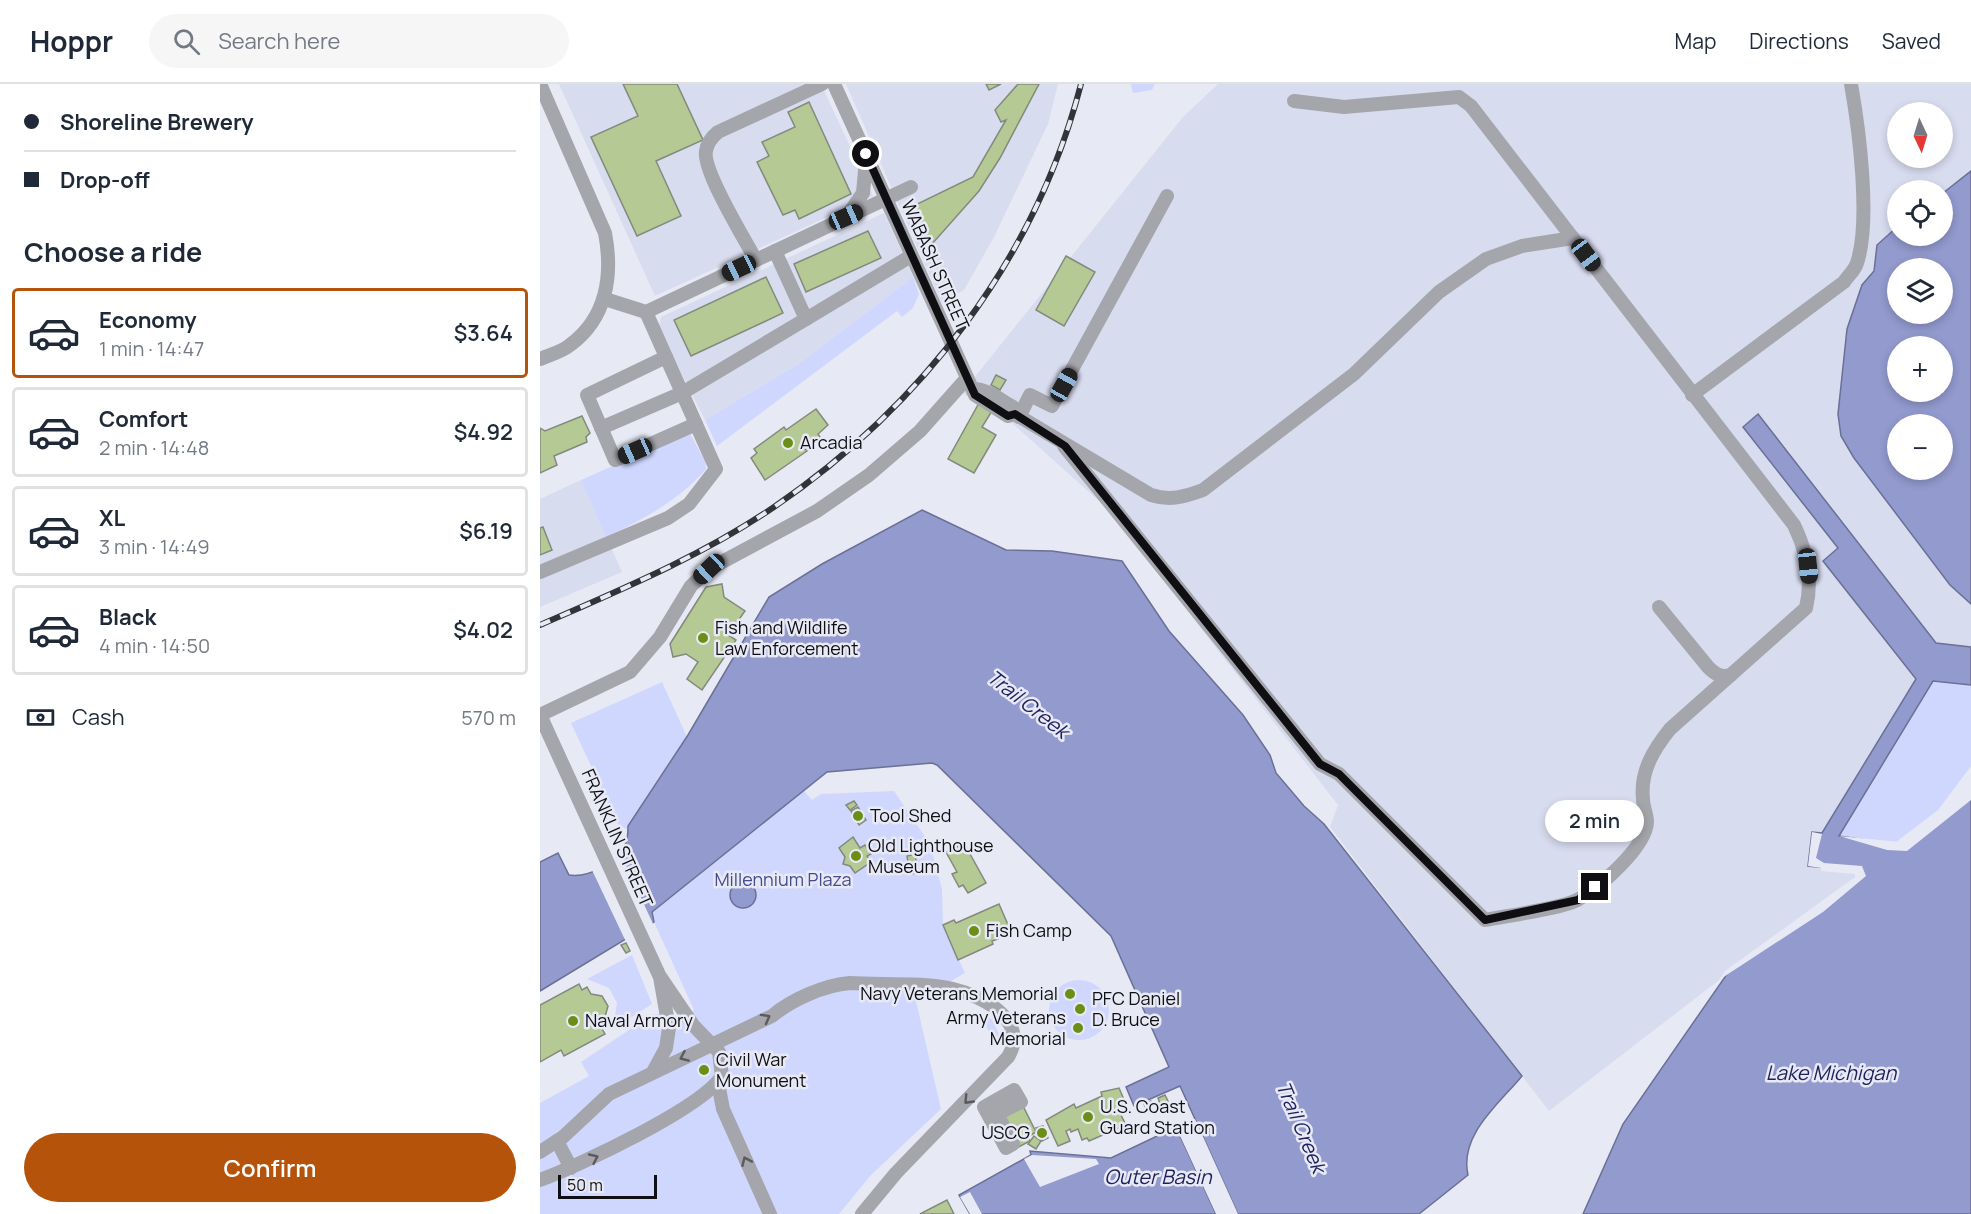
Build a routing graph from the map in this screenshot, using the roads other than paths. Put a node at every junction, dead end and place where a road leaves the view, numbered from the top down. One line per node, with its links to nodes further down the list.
1 (540, 84): 15 (street)
2 (822, 84): 14 (street)
3 (834, 84): 6 (street, WABASH STREET)
4 (1851, 84): 22 (street)
5 (1294, 101): 11 (street)
6 (866, 154): 9 (street, WABASH STREET); 10 (street, WABASH STREET)
7 (911, 187): 9 (street)
8 (1167, 196): 23 (street)
9 (886, 199): 10 (street); 13 (street, WABASH STREET)
10 (846, 217): 12 (street)
11 (1573, 238): 22 (street); 28 (street)
12 (775, 251): 14 (street); 17 (street)
13 (911, 256): 17 (street); 20 (street, WABASH STREET)
14 (756, 260): 16 (street)
15 (605, 299): 16 (street); 19 (street)
16 (646, 312): 18 (street)
17 (806, 319): 21 (street)
18 (666, 357): 21 (street); 26 (street)
19 (540, 359)
20 (970, 383): 24 (street); 32 (street)
21 (682, 393): 25 (street); 26 (street)
22 (1692, 395): 31 (street)
23 (1052, 406): 24 (street); 27 (street)
24 (1017, 416): 27 (street)
25 (696, 424): 26 (street); 29 (street)
26 (601, 428)
27 (1039, 429): 28 (street)
28 (1065, 446): 31 (street)
29 (540, 572)
30 (1659, 607): 31 (street)
31 (1731, 675)
32 (540, 715): 33 (street, FRANKLIN STREET)
33 (660, 977): 34 (street, FRANKLIN STREET); 35 (street, FRANKLIN STREET)
34 (714, 1044): 35 (street, one-way to 35); 36 (street); 42 (street, one-way to 42)
35 (654, 1070): 37 (street)
36 (718, 1083): 39 (street, one-way to 36); 41 (street, one-way to 36)
37 (557, 1141): 38 (street); 39 (street)
38 (540, 1152)
39 (571, 1168): 40 (street)
40 (540, 1180)
41 (770, 1214)
42 (862, 1214)

